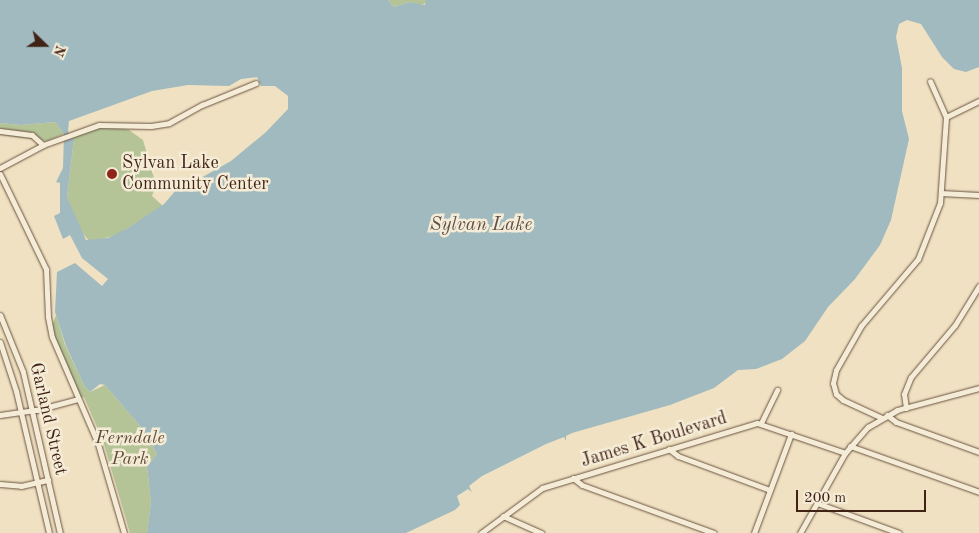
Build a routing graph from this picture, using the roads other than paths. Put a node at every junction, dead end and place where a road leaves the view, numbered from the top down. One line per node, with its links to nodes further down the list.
1 (930, 81): 4 (street)
2 (256, 83): 6 (street)
3 (979, 101): 4 (street)
4 (946, 117): 9 (street)
5 (0, 132): 6 (street)
6 (43, 145): 7 (street)
7 (0, 168)
8 (0, 174): 17 (street)
9 (941, 193): 10 (street); 22 (street)
10 (979, 195)
11 (979, 286): 18 (street)
12 (0, 315): 13 (street, Garland Street)
13 (11, 338): 14 (street); 19 (street, Garland Street)
14 (0, 342): 20 (street, Garland Street)
15 (979, 388): 18 (street)
16 (777, 390): 23 (street)
17 (78, 399): 19 (street); 39 (street)
18 (906, 408): 22 (street)
19 (32, 411): 20 (street); 30 (street, Garland Street)
20 (22, 412): 21 (street); 31 (street, Garland Street)
21 (0, 415)
22 (885, 417): 25 (street); 27 (street)
23 (761, 423): 24 (street); 26 (street, James K Boulevard)
24 (791, 434): 28 (street); 33 (street)
25 (850, 446): 28 (street); 34 (street)
26 (669, 450): 29 (street, James K Boulevard); 33 (street)
27 (979, 452)
28 (845, 453): 35 (street)
29 (573, 478): 36 (street, James K Boulevard); 42 (street)
30 (48, 480): 31 (street); 38 (street, Garland Street)
31 (38, 482): 32 (street); 37 (street, Garland Street)
32 (0, 484)
33 (770, 490): 43 (street)
34 (979, 492)
35 (816, 503): 44 (street); 45 (street)
36 (503, 516): 40 (street, James K Boulevard); 41 (street)
37 (49, 533)
38 (60, 533)
39 (124, 533)
40 (481, 533)
41 (541, 533)
42 (714, 533)
43 (754, 533)
44 (800, 533)
45 (898, 533)

